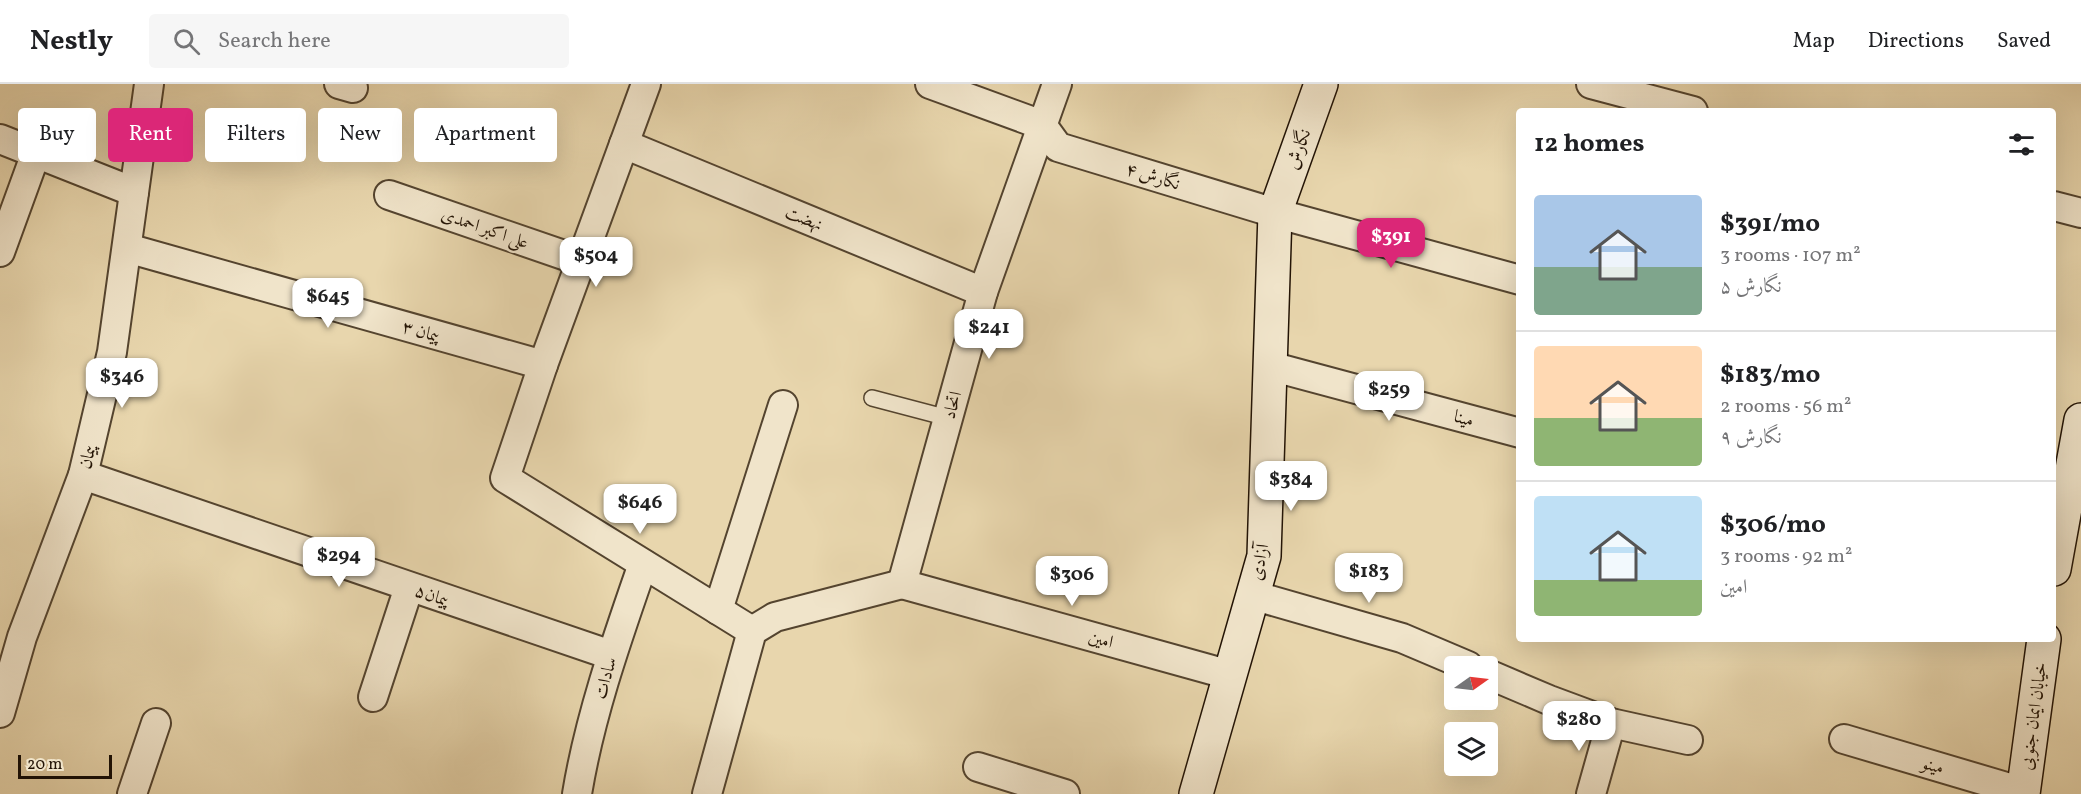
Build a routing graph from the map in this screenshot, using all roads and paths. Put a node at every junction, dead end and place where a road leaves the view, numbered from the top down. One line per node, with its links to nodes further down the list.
1 (149, 84): 14 (street, پیمان)
2 (646, 84): 10 (street)
3 (930, 84): 8 (street)
4 (1057, 84): 8 (street, اتحاد)
5 (1321, 84): 17 (street, نگارش)
6 (1591, 84): 7 (street)
7 (1682, 108)
8 (1042, 125): 17 (street, نگارش ۴); 23 (street, اتحاد)
9 (0, 139): 11 (street)
10 (624, 144): 21 (street); 23 (street, نهضت)
11 (18, 146)
12 (33, 162): 20 (street)
13 (59, 162): 14 (street)
14 (134, 192): 19 (street, پیمان)
15 (389, 195): 21 (street, علی اکبر احمدی)
16 (2056, 207): 18 (street)
17 (1275, 213): 22 (street, نگارش ۴); 25 (street, آزادی)
18 (2081, 213)
19 (127, 248): 24 (street, پیمان ۳); 32 (street, پیمان)
20 (0, 252)
21 (581, 261): 24 (street)
22 (1516, 279)
23 (983, 292): 28 (street, اتحاد)
24 (543, 365): 34 (street)
25 (1270, 366): 30 (street, مینا); 37 (street, آزادی)
26 (872, 398): 28 (lane)
27 (783, 405): 38 (street)
28 (948, 418): 35 (street, اتحاد)
29 (2081, 420): 31 (street)
30 (1516, 432)
31 (2063, 468): 33 (street)
32 (83, 475): 36 (street, پیمان۵); 40 (street, پیمان)
33 (2056, 547)
34 (643, 564): 38 (street); 42 (street, سادات)
35 (902, 584): 39 (street); 44 (street, امین)
36 (409, 587): 42 (street, پیمان۵); 46 (street)
37 (1252, 595): 43 (street); 44 (street, آزادی)
38 (718, 610): 39 (street)
39 (752, 631): 56 (street)
40 (11, 634): 47 (street, پیمان)
41 (2044, 642): 53 (street, خیابان ایمان جنوبی)
42 (611, 655): 55 (street, سادات)
43 (1444, 656)
44 (1230, 675): 58 (street, آزادی)
45 (1498, 678): 49 (street)
46 (374, 697)
47 (0, 713)
48 (156, 723): 54 (street)
49 (1611, 723): 51 (street); 59 (street)
50 (1844, 738): 53 (street, مینو)
51 (1688, 740)
52 (978, 767): 57 (street)
53 (2023, 793)
54 (132, 794)
55 (577, 794)
56 (707, 794)
57 (1065, 794)
58 (1196, 794)
59 (1591, 794)

